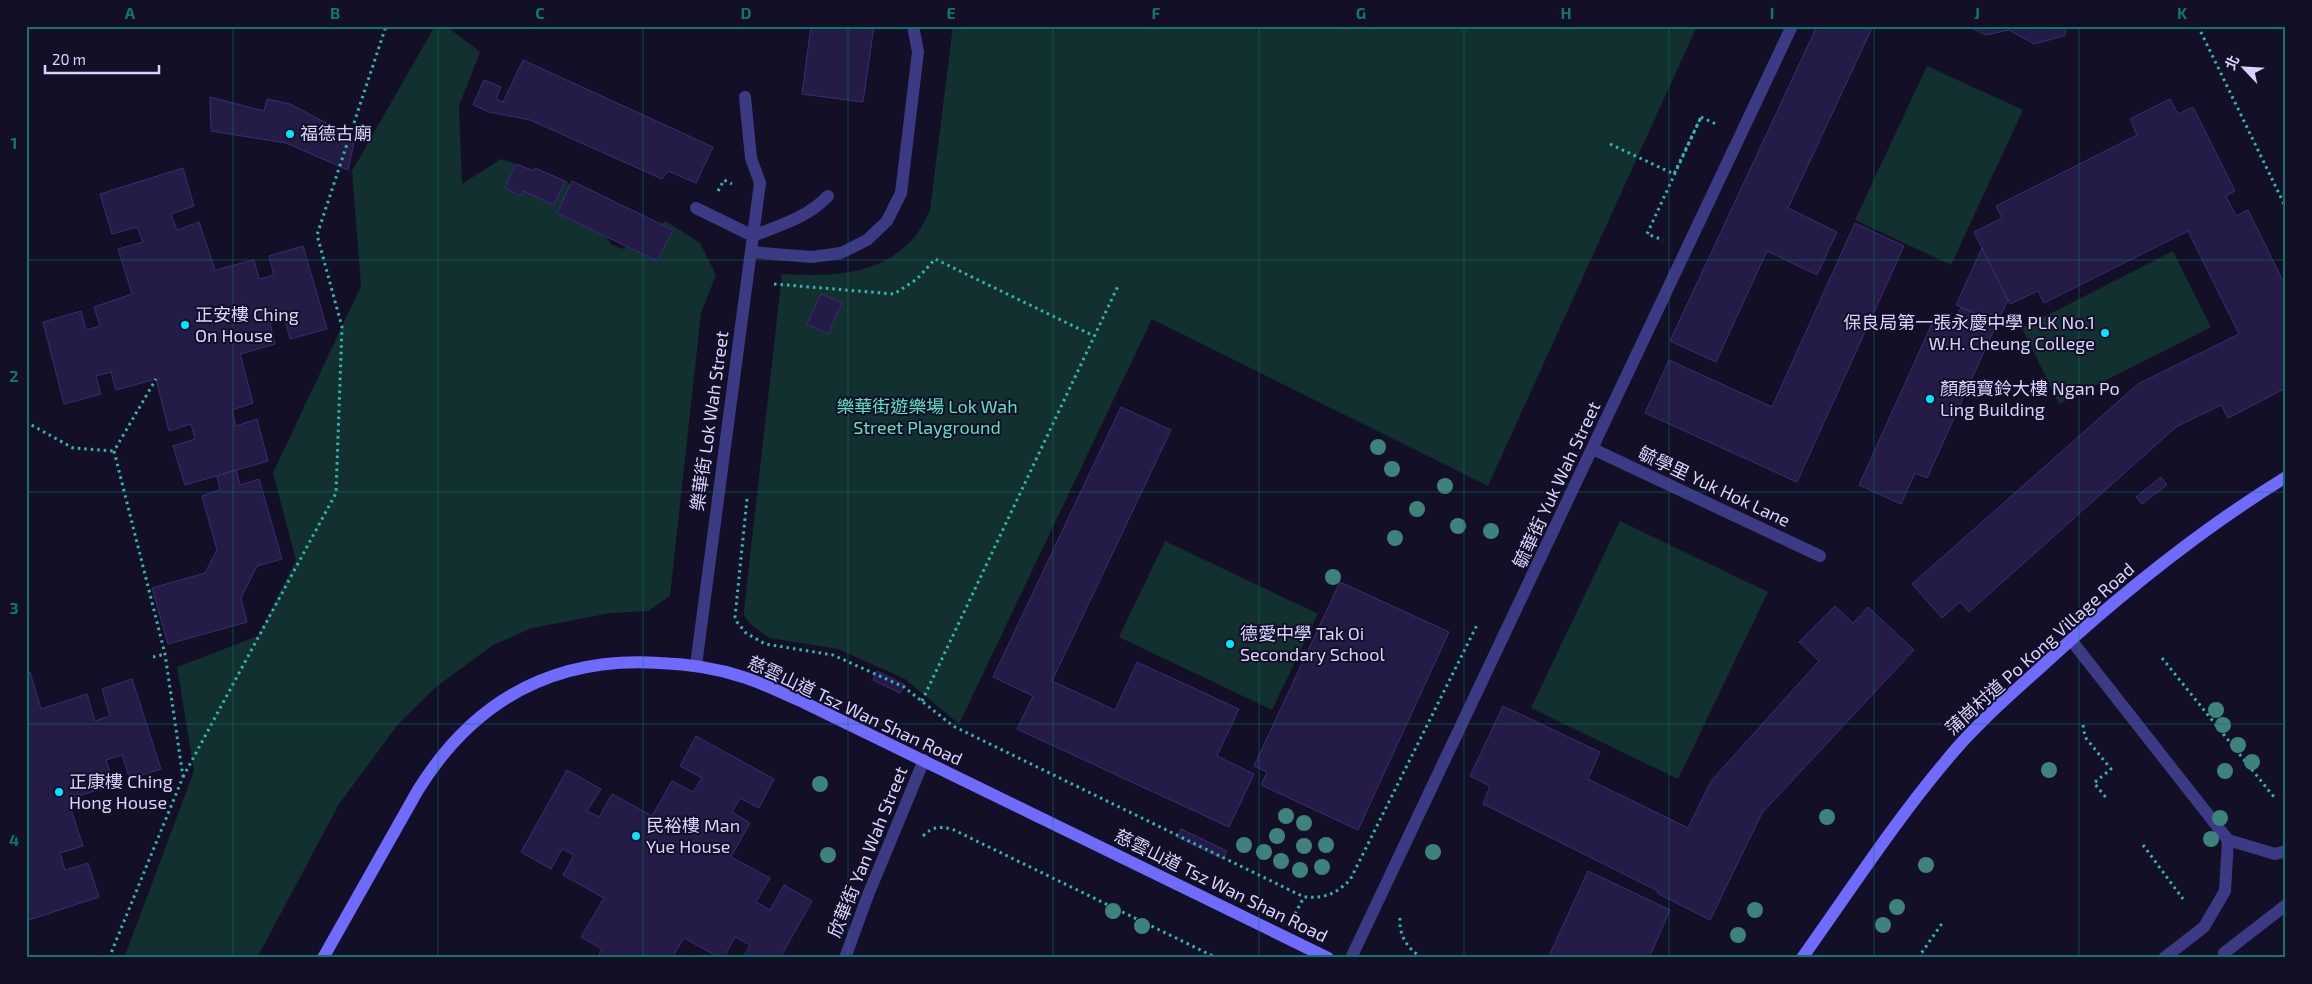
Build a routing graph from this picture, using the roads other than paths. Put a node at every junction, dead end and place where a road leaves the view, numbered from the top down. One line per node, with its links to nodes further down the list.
1 (913, 26): 7 (street)
2 (1792, 26): 8 (street, 毓華街 Yuk Wah Street)
3 (745, 97): 6 (street, 樂華街 Lok Wah Street)
4 (828, 196): 6 (street)
5 (696, 208): 6 (street)
6 (753, 236): 7 (street, 樂華街 Lok Wah Street)
7 (751, 252): 12 (street, 樂華街 Lok Wah Street)
8 (1593, 449): 10 (street, 毓學里 Yuk Hok Lane); 20 (street, 毓華街 Yuk Wah Street)
9 (2286, 477): 11 (main road, 蒲崗村道 Po Kong Village Road)
10 (1820, 556)
11 (2070, 640): 14 (street); 21 (main road, 蒲崗村道 Po Kong Village Road)
12 (696, 665): 13 (main road, 慈雲山道 Tsz Wan Shan Road); 17 (main road, 慈雲山道 Tsz Wan Shan Road)
13 (924, 760): 18 (street, 欣華街 Yan Wah Street); 19 (main road, 慈雲山道 Tsz Wan Shan Road)
14 (2228, 840): 15 (street); 22 (street)
15 (2286, 851)
16 (2286, 905): 23 (street)
17 (323, 958)
18 (845, 958)
19 (1328, 958)
20 (1351, 958)
21 (1802, 958)
22 (2164, 958)
23 (2227, 958)

